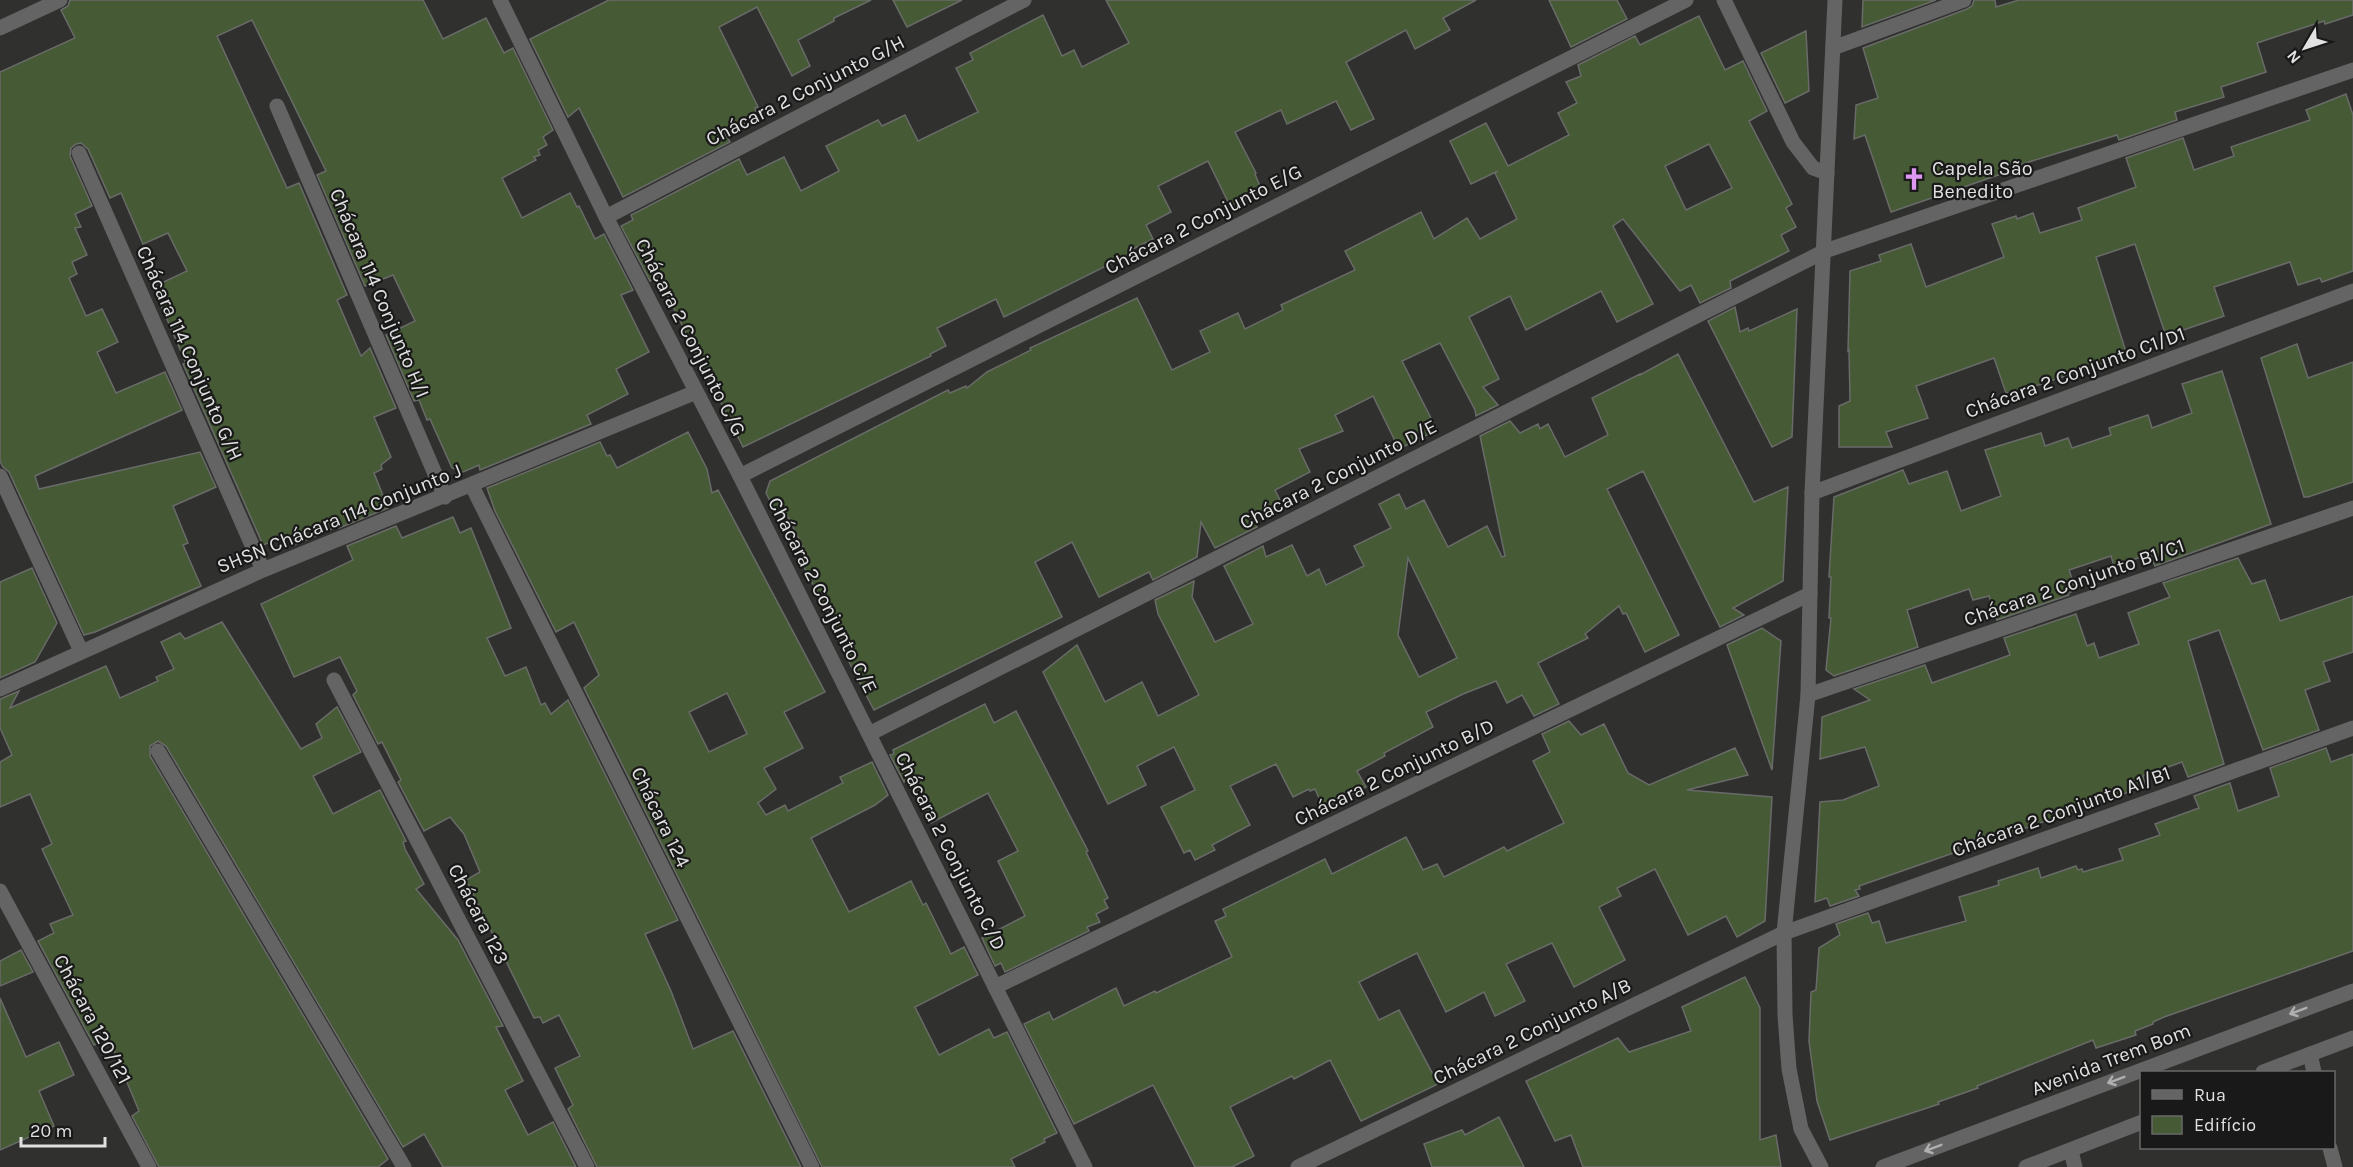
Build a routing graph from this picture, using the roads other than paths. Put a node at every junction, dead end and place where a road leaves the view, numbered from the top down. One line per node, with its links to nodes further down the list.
1 (60, 0): 8 (street)
2 (500, 0): 14 (street, Chácara 2 Conjunto C/G)
3 (1024, 0): 14 (street, Chácara 2 Conjunto G/H)
4 (1686, 0): 19 (street, Chácara 2 Conjunto E/G)
5 (1724, 0): 13 (street)
6 (1835, 0): 9 (street)
7 (1964, 0): 9 (street)
8 (0, 28)
9 (1833, 48): 13 (street)
10 (2353, 70): 15 (street, Chácara 2 Conjunto D/E)
11 (277, 106): 22 (street, Chácara 114 Conjunto H/I)
12 (79, 153): 24 (street, Chácara 114 Conjunto G/H)
13 (1827, 173): 15 (street)
14 (606, 217): 17 (street, Chácara 2 Conjunto C/G)
15 (1825, 251): 21 (street); 31 (street, Chácara 2 Conjunto D/E)
16 (2353, 291): 21 (street, Chácara 2 Conjunto C1/D1)
17 (696, 392): 19 (street, Chácara 2 Conjunto C/G); 20 (street, SHSN Chácara 114 Conjunto J)
18 (0, 476): 26 (street)
19 (740, 476): 31 (street, Chácara 2 Conjunto C/E)
20 (472, 486): 22 (street, SHSN Chácara 114 Conjunto J); 47 (street, Chácara 124)
21 (1812, 493): 25 (street)
22 (445, 497): 24 (street, SHSN Chácara 114 Conjunto J)
23 (2353, 508): 29 (street, Chácara 2 Conjunto B1/C1)
24 (263, 570): 26 (street, SHSN Chácara 114 Conjunto J)
25 (1810, 594): 29 (street); 35 (street, Chácara 2 Conjunto B/D)
26 (81, 651): 28 (street, SHSN Chácara 114 Conjunto J)
27 (333, 680): 46 (street, Chácara 123)
28 (0, 689)
29 (1808, 695): 34 (street)
30 (2353, 728): 34 (street, Chácara 2 Conjunto A1/B1)
31 (869, 734): 35 (street, Chácara 2 Conjunto C/D)
32 (158, 751): 45 (street)
33 (0, 891): 44 (street, Chácara 120/121)
34 (1784, 933): 49 (street, Chácara 2 Conjunto A/B); 50 (street)
35 (995, 987): 48 (street, Chácara 2 Conjunto C/D)
36 (2353, 991): 51 (street, Avenida Trem Bom, one-way to 51)
37 (2353, 1038): 38 (street)
38 (2310, 1053): 39 (street); 40 (street)
39 (2266, 1071)
40 (2314, 1071)
41 (2140, 1123): 43 (street)
42 (2330, 1149): 54 (street)
43 (2071, 1151): 52 (street); 53 (street)
44 (149, 1167)
45 (404, 1167)
46 (587, 1167)
47 (812, 1167)
48 (1085, 1167)
49 (1298, 1167)
50 (1821, 1167)
51 (1883, 1167)
52 (2026, 1167)
53 (2075, 1167)
54 (2335, 1167)

